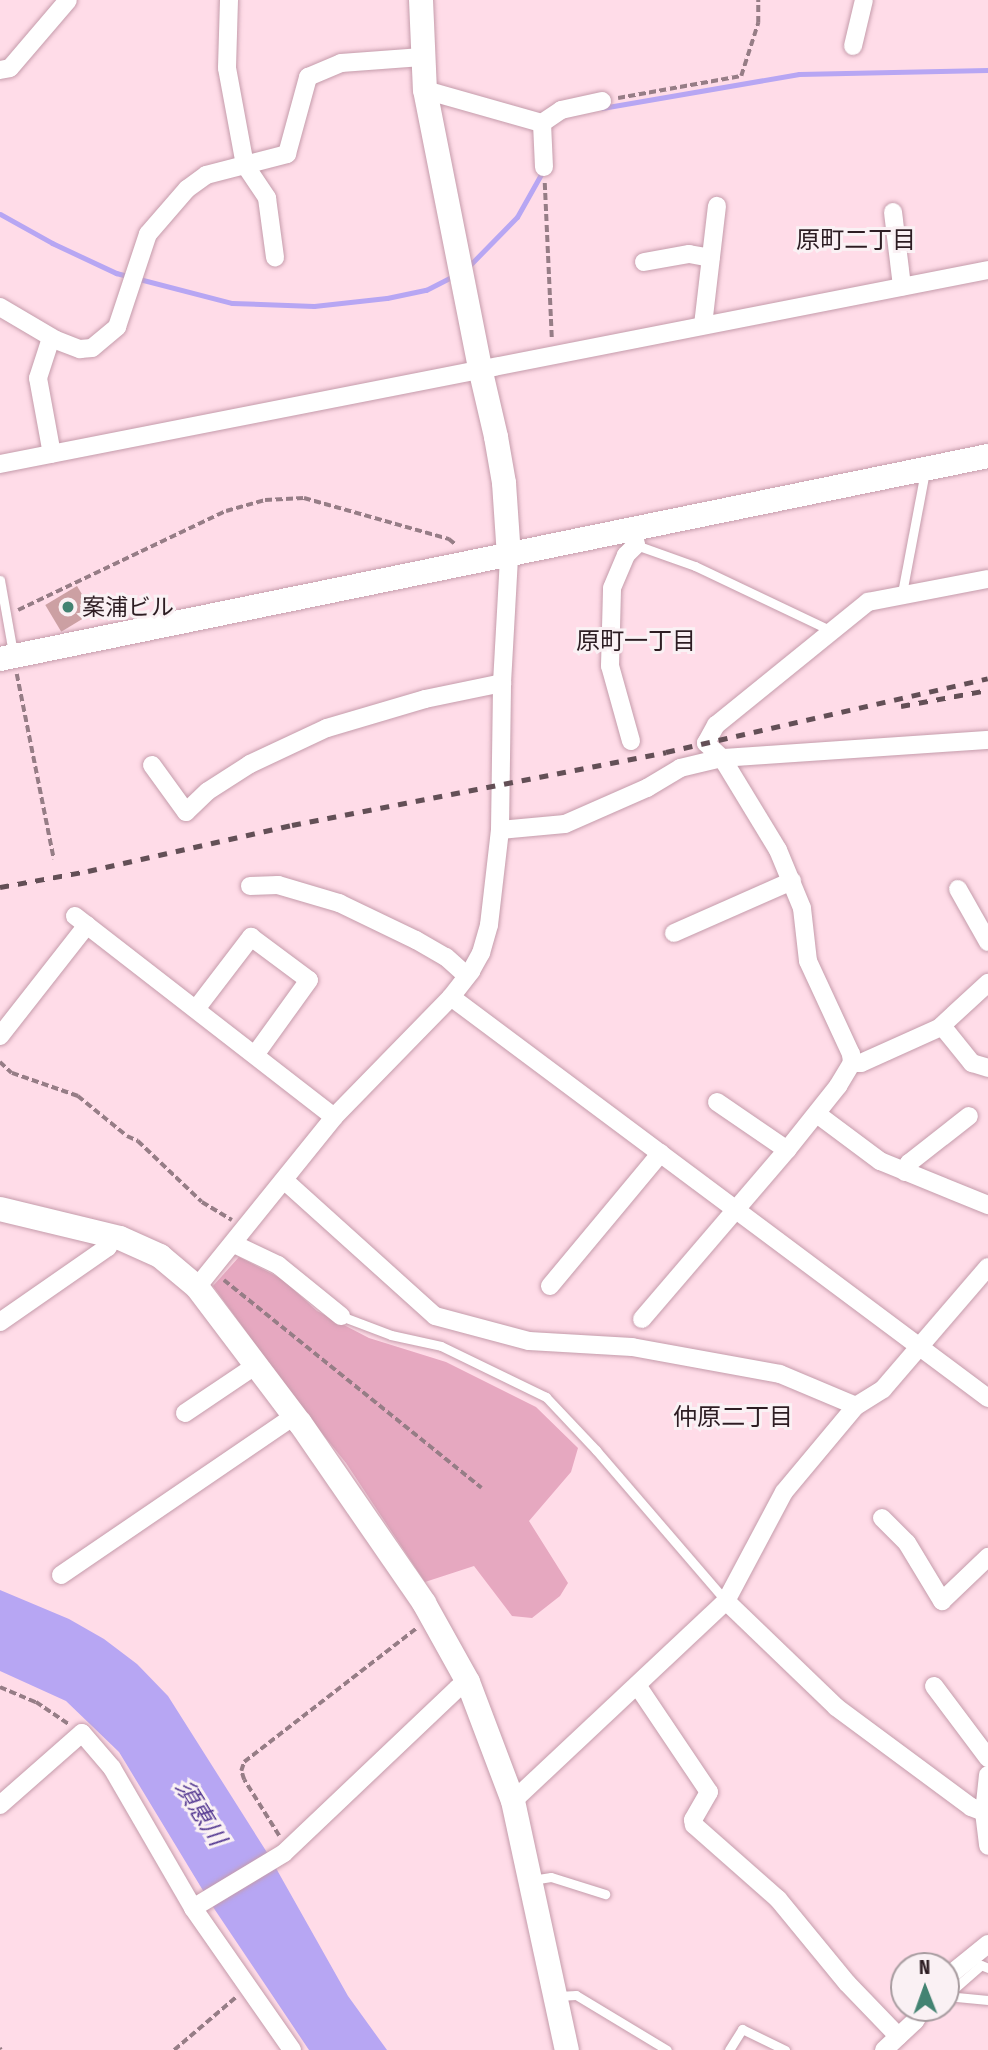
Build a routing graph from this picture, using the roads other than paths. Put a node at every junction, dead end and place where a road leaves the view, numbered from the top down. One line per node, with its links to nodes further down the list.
1 (68, 0): 7 (street)
2 (229, 0): 11 (street)
3 (421, 0): 6 (street)
4 (864, 0): 5 (street)
5 (853, 46)
6 (422, 57): 8 (street); 11 (street)
7 (0, 69)
8 (425, 90): 10 (street); 23 (street)
9 (602, 100): 10 (street)
10 (542, 123): 12 (street)
11 (245, 165): 15 (street); 22 (street)
12 (544, 167)
13 (717, 206): 16 (street)
14 (892, 212): 19 (street)
15 (275, 257)
16 (711, 258): 17 (street); 21 (street)
17 (644, 262)
18 (988, 270): 19 (street)
19 (902, 286): 21 (street)
20 (0, 307): 22 (street)
21 (704, 325): 23 (street)
22 (51, 338): 24 (street)
23 (480, 368): 24 (street); 29 (street)
24 (52, 454): 26 (street)
25 (988, 456): 27 (street)
26 (0, 464)
27 (926, 470): 28 (street); 32 (lane)
28 (634, 537): 29 (street); 33 (lane); 37 (street)
29 (509, 556): 34 (street); 35 (street)
30 (988, 579): 32 (street)
31 (0, 580): 34 (lane)
32 (902, 593): 33 (street)
33 (832, 631): 38 (street)
34 (7, 659)
35 (502, 683): 39 (street); 40 (street)
36 (988, 740): 38 (street)
37 (631, 741)
38 (722, 758): 40 (street); 41 (street)
39 (152, 765)
40 (500, 830): 46 (street)
41 (792, 881): 44 (street); 53 (street)
42 (250, 886): 46 (street)
43 (958, 889): 45 (street)
44 (674, 933)
45 (988, 942)
46 (467, 976): 48 (street)
47 (988, 983): 50 (street)
48 (451, 997): 58 (street); 60 (street)
49 (196, 1009): 51 (street); 52 (street); 52 (street)
50 (942, 1026): 53 (street); 54 (street)
51 (0, 1036)
52 (255, 1055): 58 (street)
53 (852, 1063): 56 (street)
54 (988, 1068)
55 (717, 1102): 59 (street)
56 (817, 1114): 59 (street); 61 (street)
57 (969, 1116): 61 (street)
58 (334, 1117): 62 (street)
59 (787, 1150): 64 (street)
60 (661, 1153): 64 (street); 70 (street)
61 (905, 1172): 63 (street)
62 (284, 1180): 67 (street); 77 (street)
63 (988, 1205)
64 (737, 1208): 72 (street); 74 (street)
65 (0, 1209): 66 (street)
66 (113, 1236): 69 (street); 73 (street)
67 (234, 1244): 69 (street); 71 (street)
68 (988, 1267): 74 (street)
69 (204, 1278): 75 (street)
70 (550, 1286)
71 (341, 1316): 83 (lane)
72 (642, 1319)
73 (0, 1322)
74 (920, 1346): 76 (street); 77 (street)
75 (255, 1366): 78 (street); 79 (street)
76 (988, 1398)
77 (856, 1406): 83 (street)
78 (185, 1413)
79 (294, 1416): 82 (street); 84 (street)
80 (882, 1518): 81 (street)
81 (988, 1557)
82 (61, 1575)
83 (726, 1601): 85 (street); 91 (street)
84 (468, 1682): 89 (street); 95 (street)
85 (637, 1685): 89 (street); 104 (street)
86 (934, 1686): 87 (street)
87 (988, 1758)
88 (988, 1776): 91 (street)
89 (513, 1801): 93 (street)
90 (0, 1805): 95 (street)
91 (986, 1813): 92 (street)
92 (988, 1846)
93 (532, 1880): 94 (lane); 100 (street)
94 (605, 1895)
95 (200, 1904): 105 (street)
96 (988, 1944): 97 (street)
97 (960, 1967)
98 (988, 1968): 99 (lane)
99 (960, 1983)
100 (556, 1996): 106 (street); 107 (lane)
101 (960, 1997): 102 (lane)
102 (988, 2000)
103 (914, 2022): 104 (street)
104 (898, 2036): 110 (street)
105 (292, 2050)
106 (567, 2050)
107 (667, 2050)
108 (729, 2050): 109 (lane)
109 (785, 2050)
110 (884, 2050)

